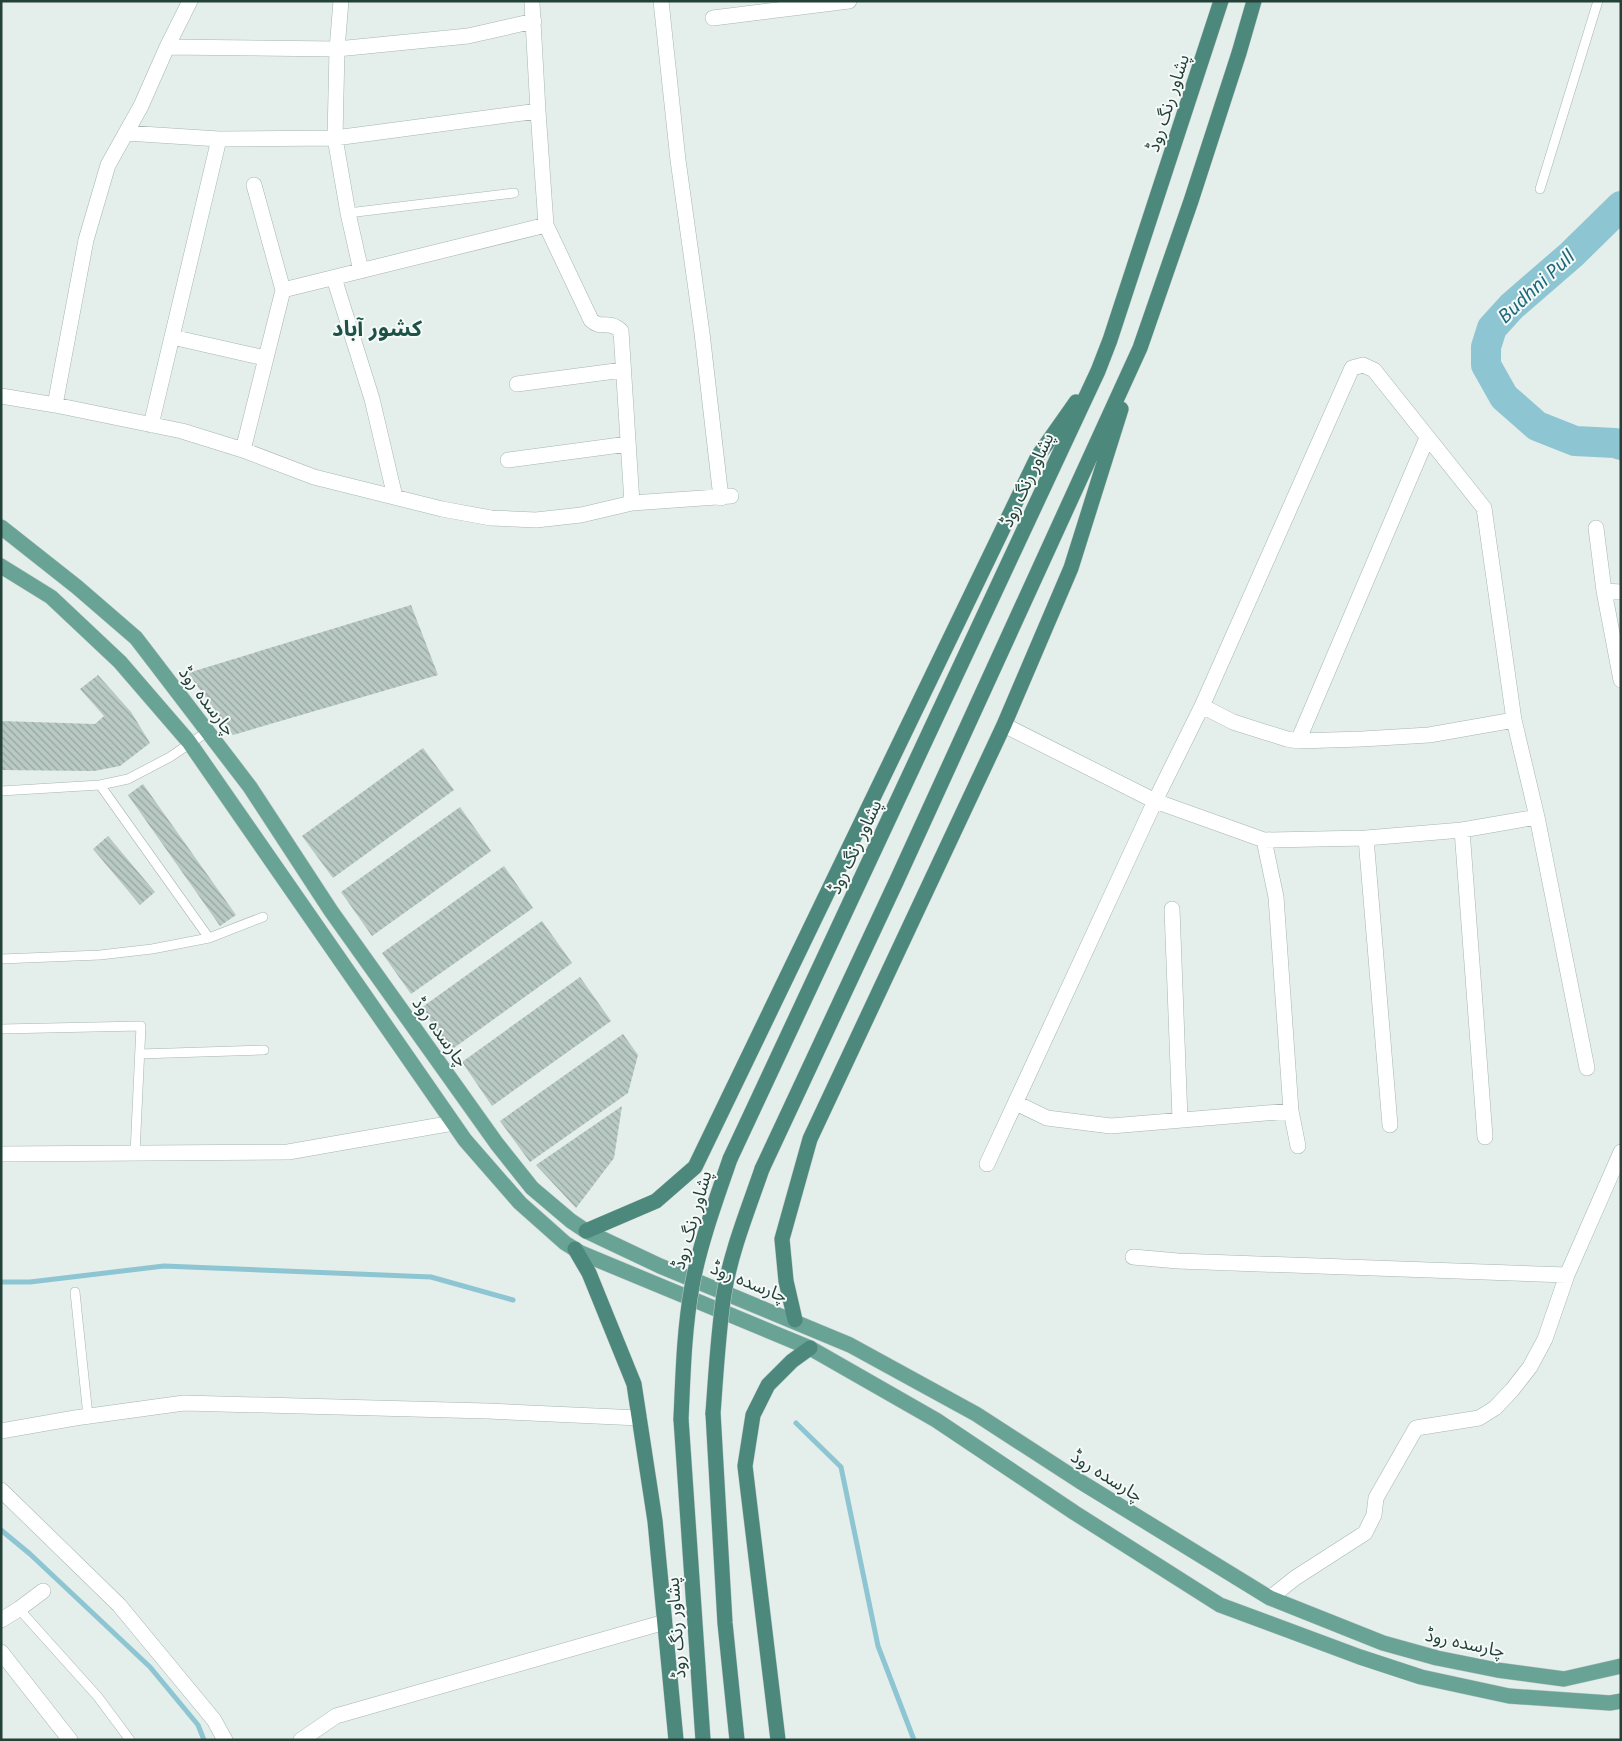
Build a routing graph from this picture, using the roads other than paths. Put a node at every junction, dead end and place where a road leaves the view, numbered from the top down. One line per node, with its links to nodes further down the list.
1 (190, 1): 11 (street)
2 (341, 1): 12 (street)
3 (661, 1): 39 (street)
4 (849, 1): 9 (street)
5 (1221, 1): 29 (highway, پشاور رنگ روڈ)
6 (1254, 1): 26 (highway)
7 (1598, 1): 18 (lane)
8 (532, 3): 10 (street)
9 (713, 18)
10 (534, 21): 12 (street); 13 (street)
11 (167, 47): 12 (street); 14 (street)
12 (338, 49): 15 (street)
13 (538, 110): 15 (street); 21 (street)
14 (126, 133): 16 (street); 32 (street)
15 (335, 138): 16 (street); 20 (street)
16 (219, 139): 25 (street)
17 (254, 185): 24 (street)
18 (1540, 189)
19 (514, 193): 20 (lane)
20 (348, 213): 22 (street)
21 (546, 225): 22 (street); 28 (street)
22 (361, 270): 23 (street)
23 (334, 278): 24 (street); 38 (street)
24 (283, 290): 27 (street)
25 (172, 337): 27 (street); 33 (street)
26 (1140, 348): 48 (highway); 105 (highway, bridge)
27 (265, 358): 36 (street)
28 (623, 370): 30 (street); 35 (street)
29 (1098, 371): 78 (highway); 104 (highway, پشاور رنگ روڈ, bridge)
30 (517, 384)
31 (1, 396): 32 (street)
32 (55, 405): 33 (street)
33 (151, 425): 36 (street)
34 (1427, 438): 46 (street); 47 (street); 50 (street)
35 (628, 444): 37 (street); 39 (street)
36 (242, 450): 38 (street)
37 (508, 460)
38 (395, 497): 39 (street)
39 (632, 503)
40 (1, 527): 49 (main road, چارسدہ روڈ)
41 (1596, 528): 43 (street)
42 (1, 566): 51 (main road, چارسدہ روڈ)
43 (1604, 591): 44 (street); 45 (street)
44 (1621, 592)
45 (1621, 680)
46 (1202, 706): 50 (street); 54 (street)
47 (1514, 720): 50 (street); 55 (street)
48 (1004, 725): 54 (street); 83 (highway)
49 (207, 732): 51 (lane); 78 (main road, چارسدہ روڈ)
50 (1298, 741)
51 (190, 744): 52 (lane); 70 (main road, چارسدہ روڈ)
52 (100, 785): 53 (lane); 61 (lane)
53 (1, 792)
54 (1155, 801): 58 (street); 67 (street)
55 (1537, 817): 56 (street); 66 (street)
56 (1462, 830): 57 (street); 72 (street)
57 (1366, 838): 58 (street); 71 (street)
58 (1264, 840): 68 (street)
59 (1172, 909): 69 (street)
60 (263, 916): 61 (lane)
61 (209, 938): 62 (lane)
62 (1, 959)
63 (1, 1030): 65 (lane)
64 (264, 1050): 65 (lane)
65 (140, 1054): 75 (lane)
66 (1587, 1068)
67 (1016, 1103): 69 (street); 77 (street)
68 (1291, 1111): 69 (street); 73 (street)
69 (1180, 1119)
70 (453, 1123): 75 (street); 79 (main road, چارسدہ روڈ)
71 (1390, 1125)
72 (1485, 1137)
73 (1298, 1146)
74 (1621, 1152): 81 (street)
75 (135, 1153): 76 (street)
76 (1, 1154)
77 (987, 1164)
78 (586, 1231): 83 (main road, چارسدہ روڈ)
79 (575, 1249): 84 (main road, چارسدہ روڈ); 86 (highway)
80 (1132, 1257): 81 (street)
81 (1567, 1275): 90 (street)
82 (75, 1292): 85 (lane)
83 (795, 1320): 90 (main road, چارسدہ روڈ)
84 (810, 1348): 96 (main road, چارسدہ روڈ); 106 (highway)
85 (88, 1416): 86 (street); 87 (street)
86 (639, 1418): 93 (highway)
87 (1, 1431)
88 (1, 1490): 101 (street)
89 (43, 1591): 91 (street)
90 (1270, 1598): 94 (main road, چارسدہ روڈ)
91 (19, 1609): 92 (street); 100 (lane)
92 (1, 1620)
93 (664, 1622): 102 (street); 103 (highway)
94 (1365, 1637): 96 (main road); 97 (main road, چارسدہ روڈ)
95 (1, 1652): 99 (street)
96 (1360, 1657): 98 (main road, چارسدہ روڈ)
97 (1621, 1666)
98 (1621, 1702)
99 (70, 1740)
100 (130, 1740)
101 (225, 1740)
102 (301, 1740)
103 (676, 1740)
104 (703, 1740)
105 (737, 1740)
106 (778, 1740)

